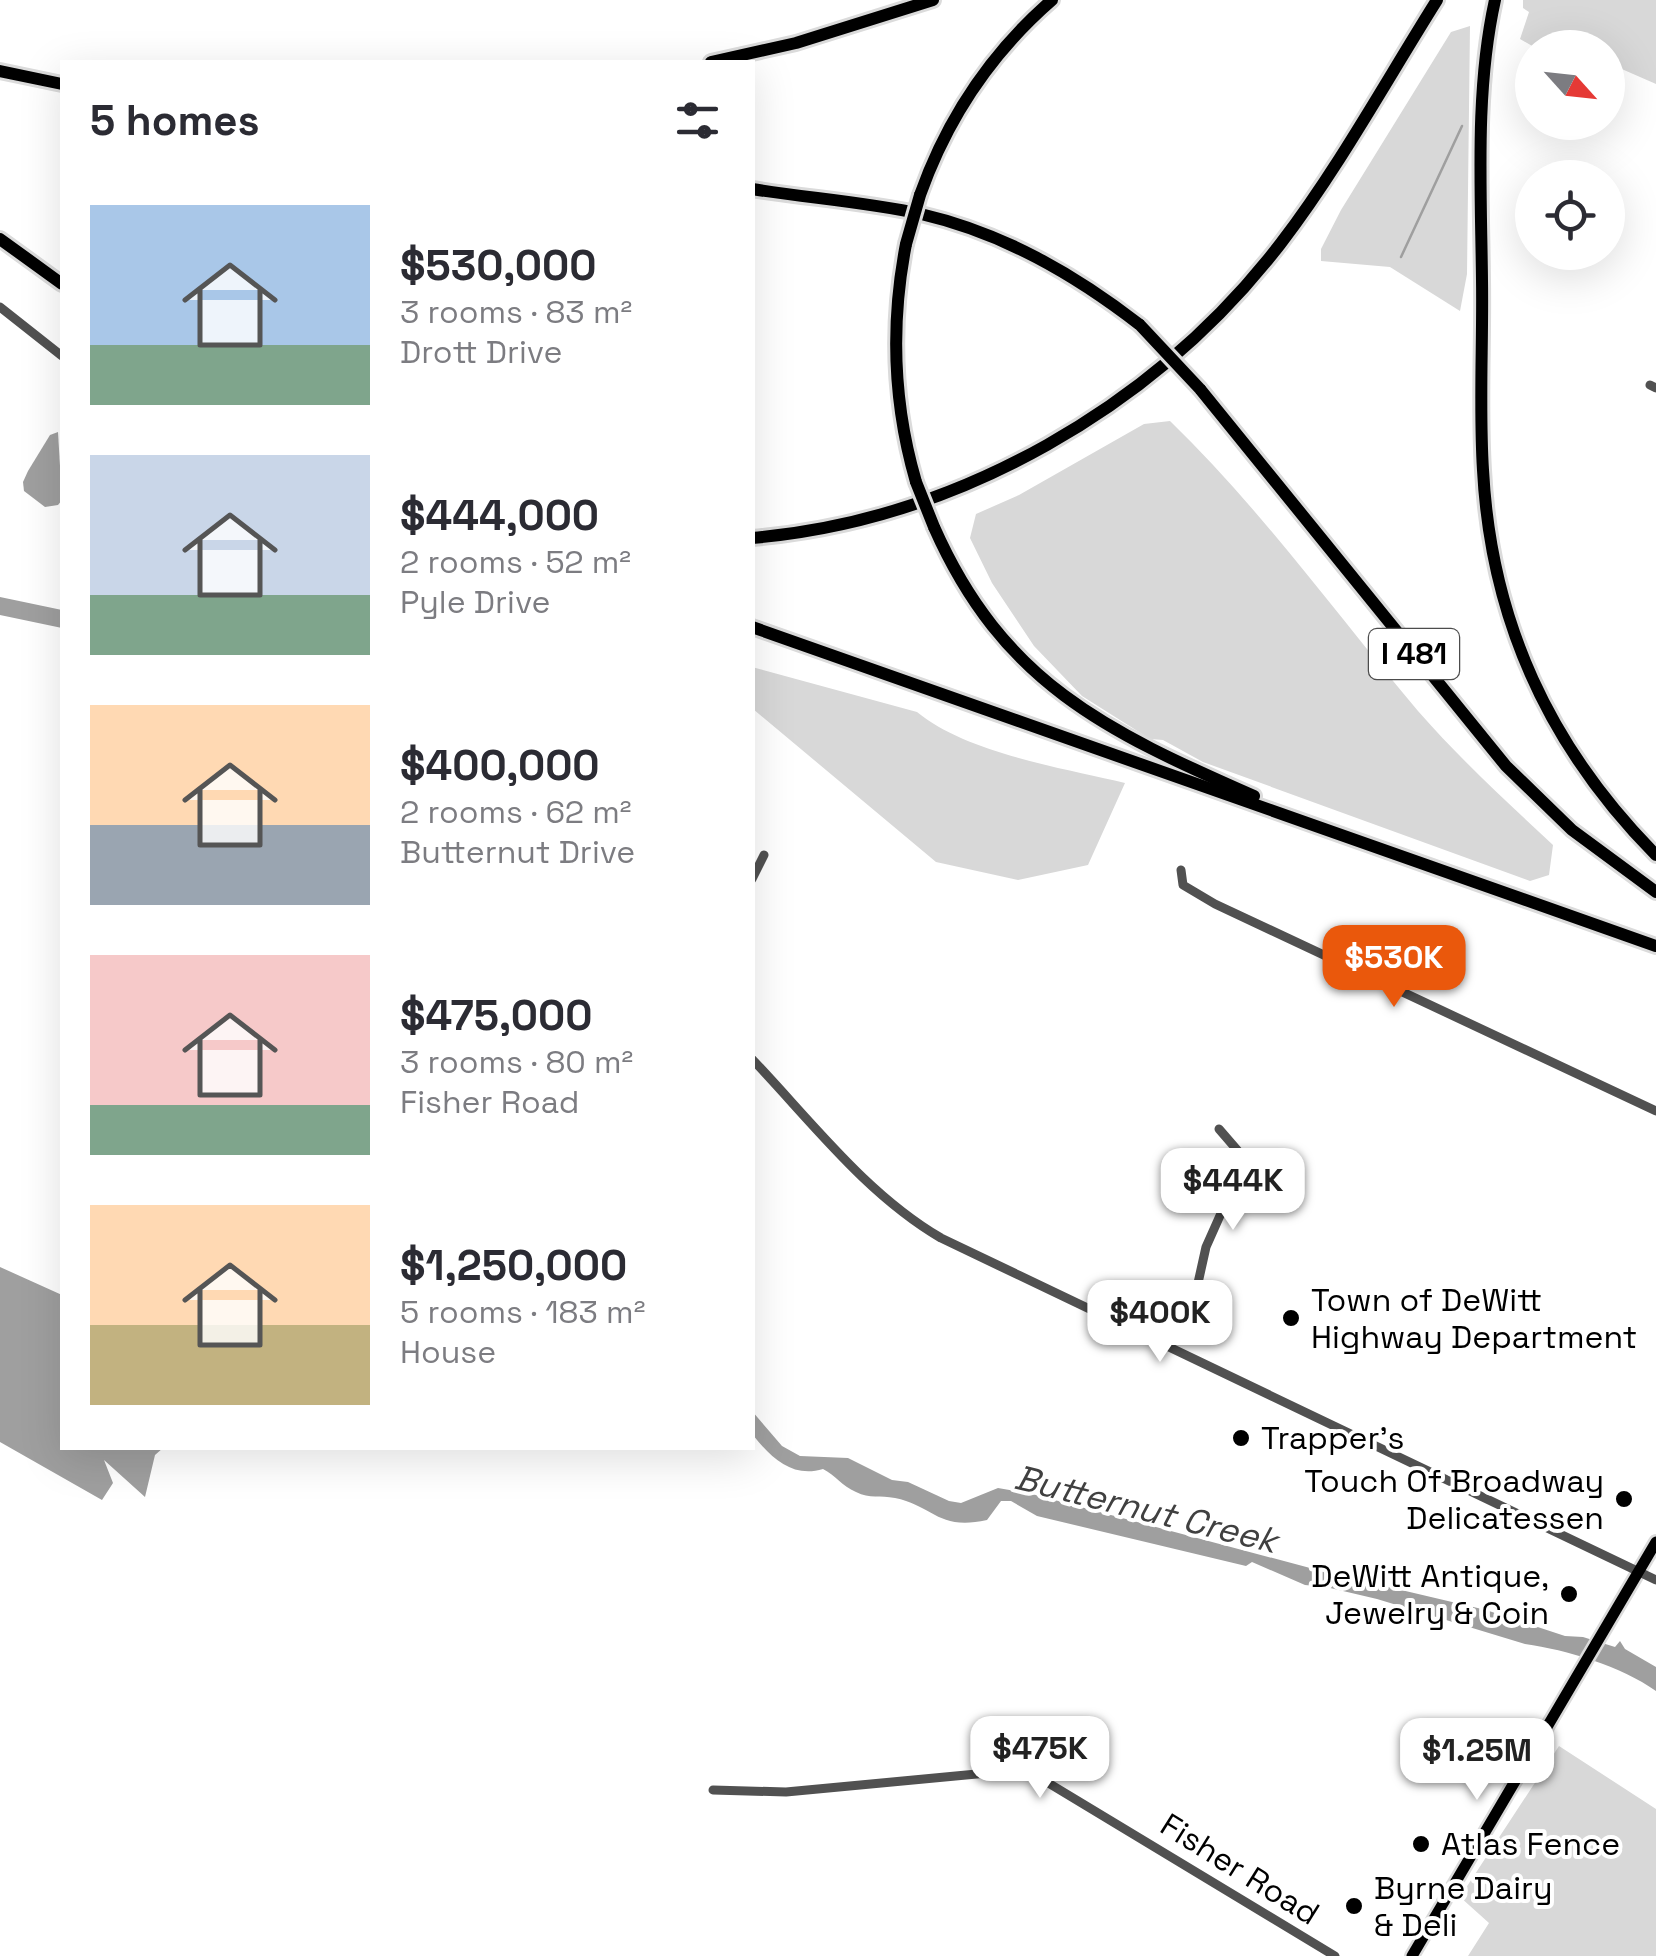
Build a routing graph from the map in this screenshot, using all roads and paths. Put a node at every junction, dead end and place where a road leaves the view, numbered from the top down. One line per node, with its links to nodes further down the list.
1 (933, 0): 5 (highway)
2 (1052, 0): 15 (highway, bridge)
3 (1437, 0): 13 (highway)
4 (1495, 0): 17 (highway)
5 (720, 60)
6 (0, 71): 7 (highway)
7 (60, 84)
8 (755, 189): 20 (highway, I 481, bridge)
9 (0, 239): 10 (highway)
10 (60, 283)
11 (0, 307): 12 (street)
12 (60, 354)
13 (755, 538)
14 (755, 628): 15 (highway)
15 (1320, 826): 21 (highway)
16 (764, 855): 19 (street)
17 (1656, 856)
18 (1181, 870): 23 (street)
19 (755, 873)
20 (1656, 892)
21 (1656, 946)
22 (755, 1062): 25 (street)
23 (1656, 1111)
24 (1218, 1129): 25 (street)
25 (1166, 1346): 27 (street)
26 (1656, 1542): 27 (main road)
27 (1638, 1572): 28 (street); 31 (main road)
28 (1656, 1580)
29 (713, 1790): 30 (street, Fisher Road)
30 (1335, 1956)
31 (1412, 1956)

